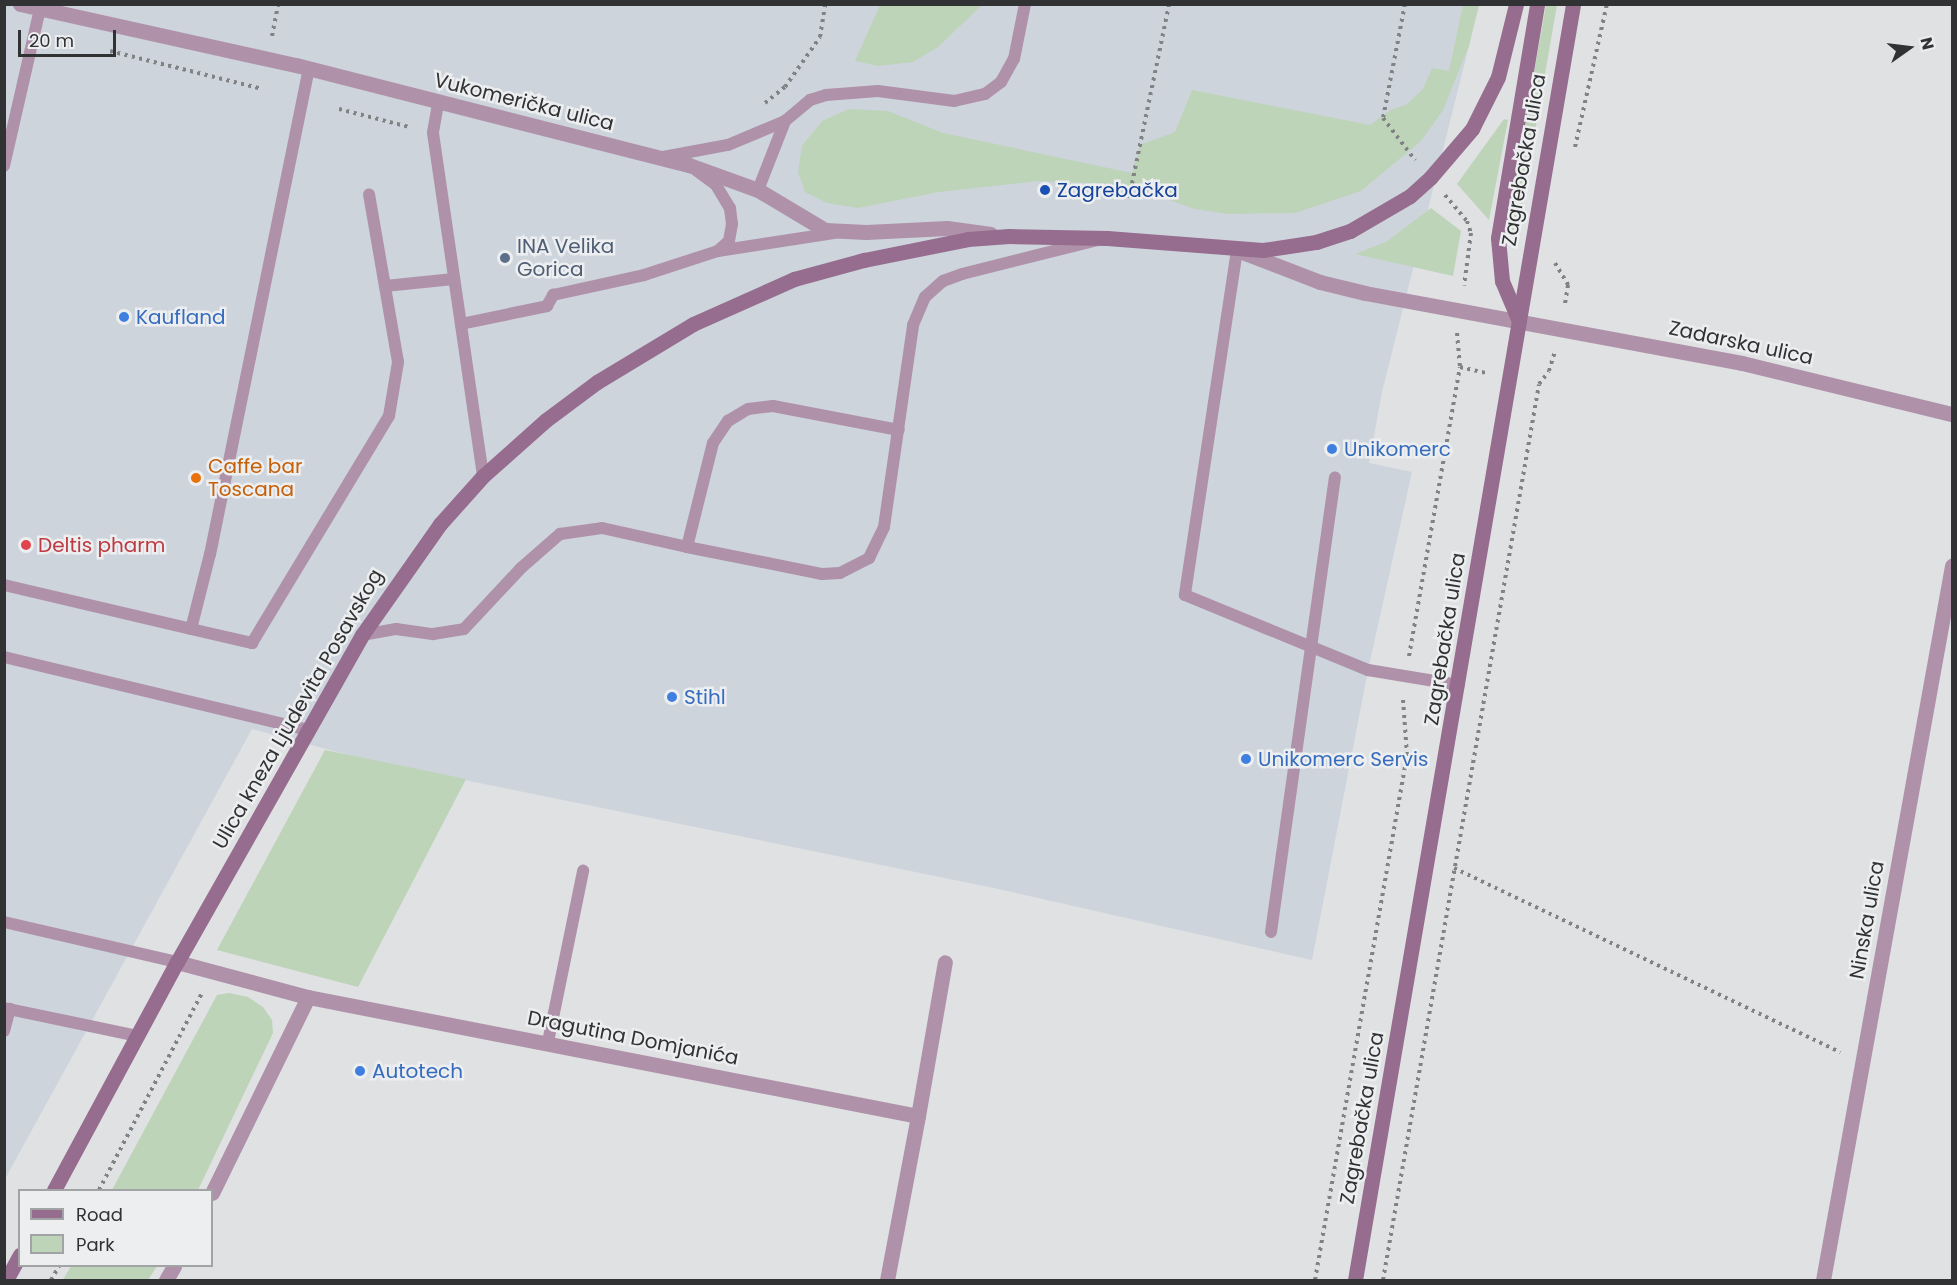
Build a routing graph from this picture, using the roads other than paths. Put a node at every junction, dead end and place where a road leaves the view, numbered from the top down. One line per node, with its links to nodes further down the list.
1 (20, 4): 6 (street, Vukomerička ulica)
2 (1025, 4): 9 (lane)
3 (1516, 4): 18 (main road, Zagrebačka ulica)
4 (1537, 4): 22 (main road)
5 (1573, 4): 22 (main road, Zagrebačka ulica)
6 (40, 9): 7 (street, Vukomerička ulica); 12 (lane)
7 (309, 68): 8 (street, Vukomerička ulica); 31 (lane)
8 (438, 104): 10 (street, Vukomerička ulica); 20 (lane)
9 (785, 121): 10 (lane); 13 (lane)
10 (660, 158): 11 (street, Vukomerička ulica)
11 (689, 165): 13 (street, Vukomerička ulica); 19 (lane)
12 (4, 166)
13 (758, 190): 15 (street, Vukomerička ulica)
14 (369, 194): 21 (lane)
15 (843, 232): 16 (street, Vukomerička ulica); 19 (lane)
16 (1009, 236): 17 (main road, Ulica kneza Ljudevita Posavskog); 26 (main road, Ulica kneza Ljudevita Posavskog)
17 (1107, 238): 18 (main road, Ulica kneza Ljudevita Posavskog); 25 (lane)
18 (1237, 250): 22 (street, Zadarska ulica); 33 (lane)
19 (718, 251): 23 (lane)
20 (454, 279): 21 (lane); 23 (lane)
21 (385, 286): 31 (lane)
22 (1519, 321): 24 (street, Zadarska ulica); 35 (main road, Zagrebačka ulica)
23 (461, 324): 26 (lane)
24 (1953, 414)
25 (899, 430): 28 (lane); 28 (lane)
26 (483, 476): 32 (main road, Ulica kneza Ljudevita Posavskog)
27 (1335, 477): 33 (lane)
28 (687, 547): 32 (lane)
29 (1953, 566): 56 (street, Ninska ulica)
30 (4, 585): 31 (lane)
31 (191, 628)
32 (362, 635): 36 (main road, Ulica kneza Ljudevita Posavskog)
33 (1311, 646): 35 (lane); 39 (lane)
34 (4, 657): 36 (lane)
35 (1459, 685): 55 (main road, Zagrebačka ulica)
36 (307, 730): 40 (main road, Ulica kneza Ljudevita Posavskog)
37 (582, 871): 46 (lane)
38 (4, 922): 40 (lane)
39 (1271, 932)
40 (177, 962): 42 (street, Dragutina Domjanića); 45 (main road, Ulica kneza Ljudevita Posavskog)
41 (945, 962): 47 (street)
42 (308, 997): 46 (street, Dragutina Domjanića); 49 (street)
43 (7, 1009): 44 (lane); 45 (lane)
44 (4, 1031)
45 (138, 1036): 48 (main road, Ulica kneza Ljudevita Posavskog)
46 (548, 1042): 47 (street, Dragutina Domjanića)
47 (918, 1116): 54 (street)
48 (55, 1189)
49 (213, 1191)
50 (18, 1259): 52 (main road)
51 (173, 1267): 53 (street)
52 (6, 1281)
53 (166, 1281)
54 (887, 1281)
55 (1355, 1281)
56 (1823, 1281)

